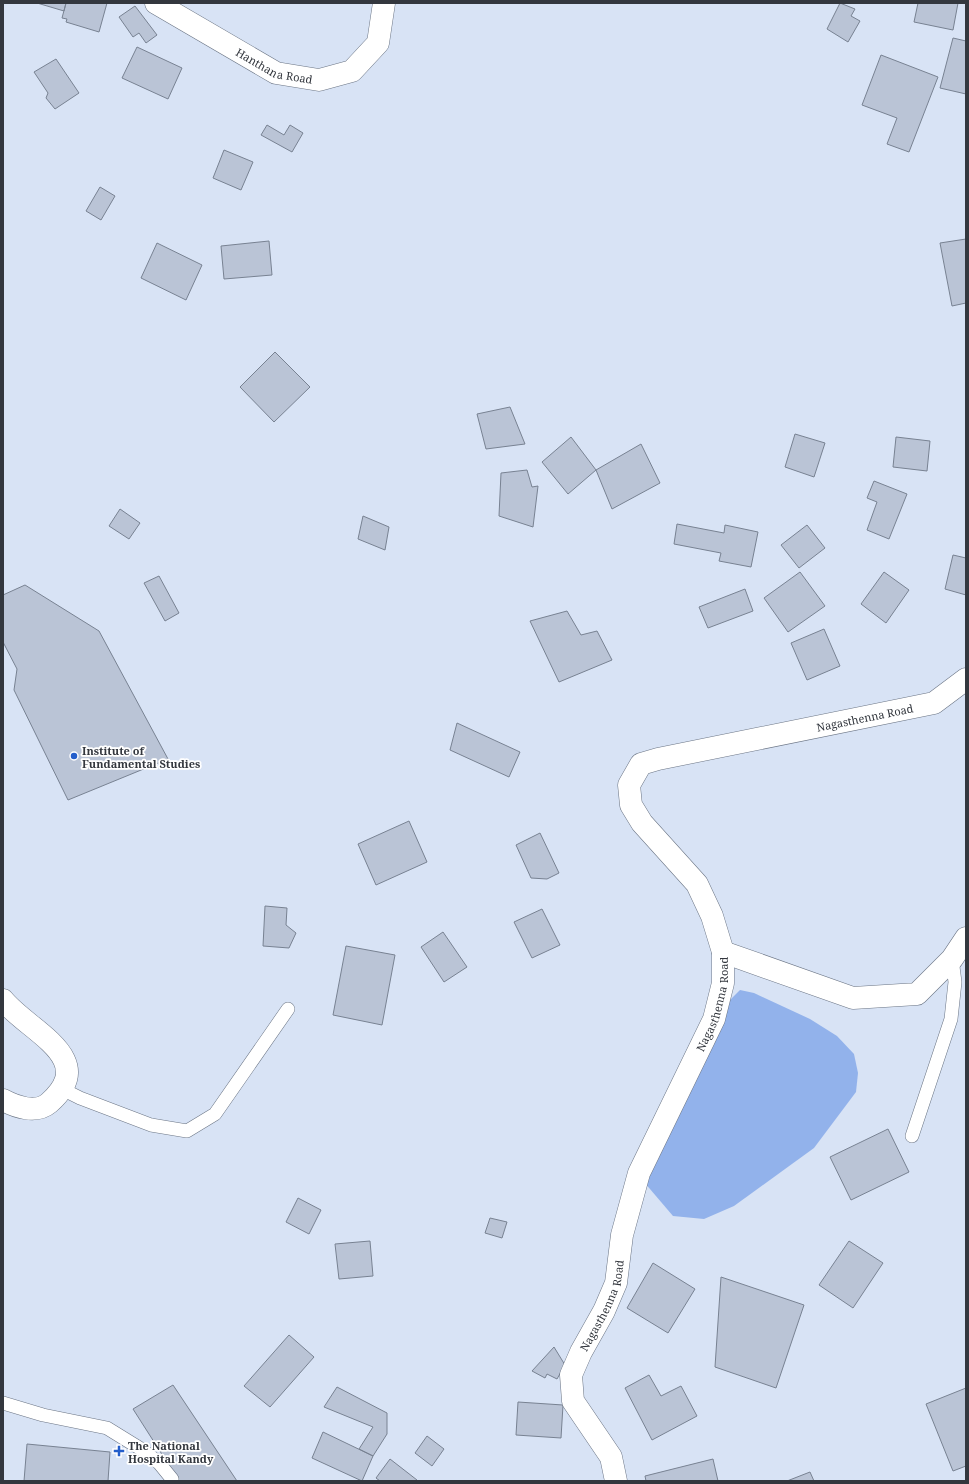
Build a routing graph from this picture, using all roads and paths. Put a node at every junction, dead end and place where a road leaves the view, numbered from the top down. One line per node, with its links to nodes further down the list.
1 (156, 3): 2 (street, Hanthana Road)
2 (384, 3)
3 (966, 679): 5 (street, Nagasthenna Road)
4 (966, 938): 6 (street)
5 (723, 952): 6 (street); 14 (street, Nagasthenna Road)
6 (952, 959): 11 (lane)
7 (3, 1000): 9 (street)
8 (288, 1009): 9 (lane)
9 (62, 1089): 10 (street)
10 (3, 1100)
11 (912, 1136)
12 (3, 1402): 13 (lane)
13 (171, 1481)
14 (616, 1481)

